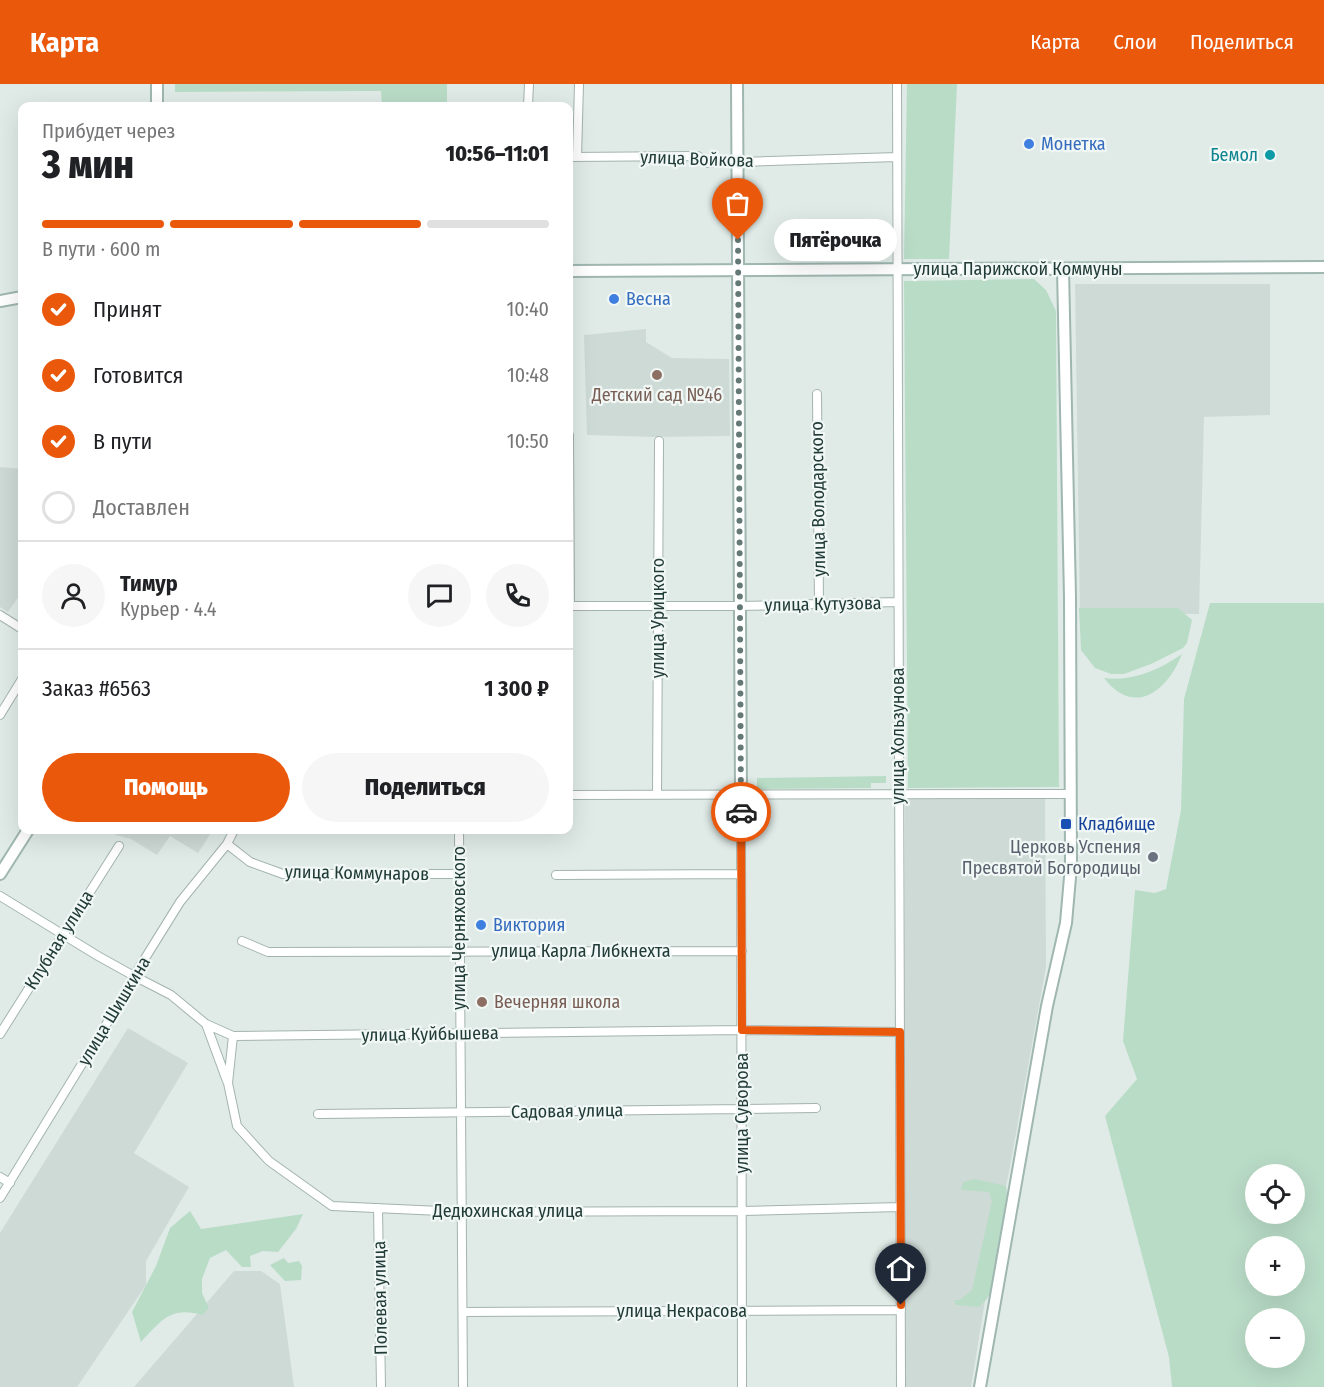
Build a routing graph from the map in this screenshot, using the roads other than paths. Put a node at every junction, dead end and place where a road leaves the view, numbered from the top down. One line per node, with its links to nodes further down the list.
1 (157, 84): 6 (main road)
2 (529, 84): 7 (street)
3 (579, 84): 8 (street)
4 (737, 84): 10 (main road, улица Суворова)
5 (897, 84): 9 (street, улица Хользунова)
6 (157, 102)
7 (528, 102)
8 (573, 157): 10 (street, улица Войкова)
9 (897, 157): 10 (street, улица Войкова); 14 (street, улица Хользунова)
10 (737, 162): 13 (main road, улица Суворова)
11 (1324, 267): 12 (main road, улица Парижской Коммуны)
12 (1063, 269): 14 (main road, улица Парижской Коммуны); 31 (main road)
13 (738, 270): 14 (main road, улица Парижской Коммуны); 15 (main road, улица Парижской Коммуны); 24 (main road, улица Суворова)
14 (897, 270): 20 (street, улица Хользунова)
15 (573, 271)
16 (18, 298): 17 (main road)
17 (0, 300)
18 (817, 394): 21 (street, улица Володарского)
19 (659, 441): 23 (street, улица Урицкого)
20 (898, 602): 21 (street, улица Кутузова); 30 (street, улица Хользунова)
21 (819, 604): 24 (street, улица Кутузова)
22 (573, 606): 23 (street, улица Кутузова)
23 (658, 606): 24 (street, улица Кутузова); 33 (street, улица Урицкого)
24 (740, 606): 29 (main road, улица Суворова)
25 (0, 615): 26 (street)
26 (18, 626)
27 (18, 685): 28 (street)
28 (1, 713)
29 (741, 794): 30 (street); 33 (street); 41 (street, улица Суворова)
30 (898, 794): 31 (street); 51 (street, улица Хользунова)
31 (1071, 794): 74 (main road)
32 (573, 795): 33 (street)
33 (657, 795)
34 (25, 834): 39 (main road)
35 (232, 834): 37 (street, улица Шишкина)
36 (459, 834): 40 (street, улица Черняховского)
37 (227, 844): 40 (street, улица Коммунаров); 48 (street, улица Шишкина)
38 (119, 846): 44 (street, Клубная улица)
39 (0, 874)
40 (459, 874): 46 (street, улица Черняховского)
41 (741, 874): 42 (street); 47 (street, улица Суворова)
42 (556, 875)
43 (0, 896): 44 (street, улица Куйбышева)
44 (63, 934): 48 (street, улица Куйбышева); 52 (street, Клубная улица)
45 (242, 941): 46 (street, улица Карла Либкнехта)
46 (459, 951): 47 (street, улица Карла Либкнехта); 53 (street, улица Черняховского)
47 (742, 951): 50 (street, улица Суворова)
48 (134, 976): 49 (street, улица Куйбышева); 61 (street, улица Шишкина)
49 (206, 1024): 54 (street, улица Куйбышева); 55 (street)
50 (742, 1030): 51 (street, улица Куйбышева); 53 (street, улица Куйбышева); 57 (street, улица Суворова)
51 (900, 1032): 63 (street, улица Хользунова)
52 (0, 1034)
53 (460, 1034): 54 (street, улица Куйбышева); 58 (street, улица Черняховского)
54 (233, 1036): 55 (street, Дедюхинская улица)
55 (228, 1083): 64 (street, Дедюхинская улица)
56 (816, 1108): 57 (street, Садовая улица)
57 (742, 1109): 58 (street, Садовая улица); 65 (street, улица Суворова)
58 (461, 1113): 59 (street, Садовая улица); 66 (street, улица Черняховского)
59 (318, 1114)
60 (0, 1177): 61 (street)
61 (10, 1183): 62 (street, улица Шишкина)
62 (0, 1198)
63 (900, 1207): 65 (street, Дедюхинская улица); 68 (street, улица Хользунова)
64 (378, 1208): 66 (street, Дедюхинская улица); 70 (street, Полевая улица)
65 (742, 1211): 66 (street, Дедюхинская улица); 67 (street, улица Суворова)
66 (462, 1212): 69 (street, улица Черняховского)
67 (742, 1311): 68 (street, улица Некрасова); 69 (street, улица Некрасова); 72 (street, улица Суворова)
68 (901, 1311): 73 (street, улица Хользунова)
69 (463, 1312): 71 (street, улица Черняховского)
70 (381, 1387)
71 (463, 1387)
72 (742, 1387)
73 (901, 1387)
74 (980, 1387)

